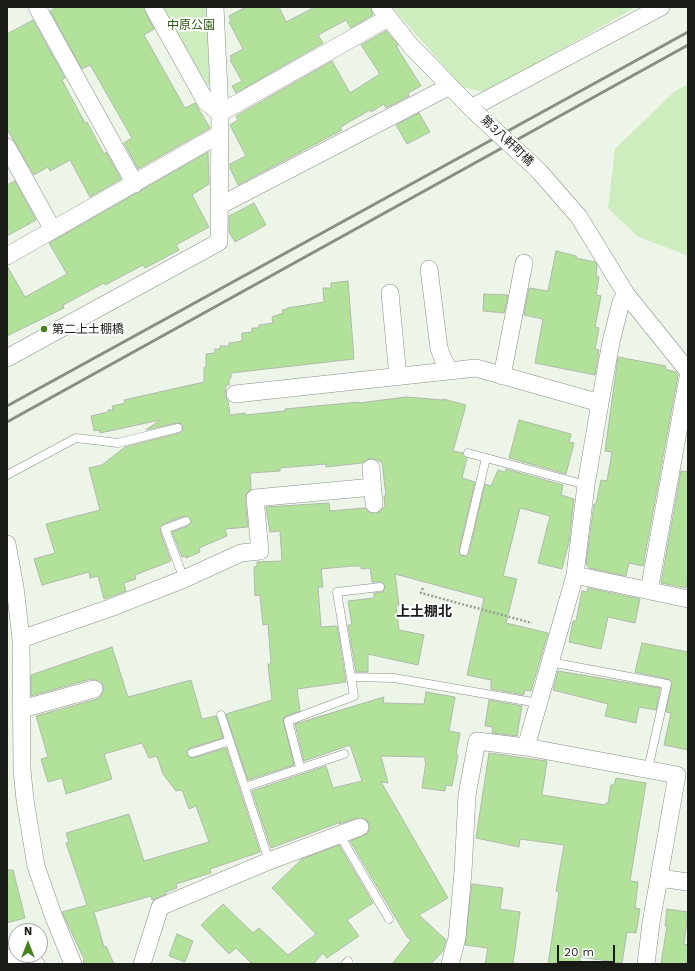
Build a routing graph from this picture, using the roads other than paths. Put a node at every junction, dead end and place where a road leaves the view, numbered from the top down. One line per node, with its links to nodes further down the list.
1 (37, 7): 11 (street)
2 (153, 7): 8 (street)
3 (215, 7): 8 (street)
4 (661, 7): 7 (street)
5 (384, 12): 6 (street, 第3八軒町橋); 8 (street)
6 (450, 86): 7 (street, 第3八軒町橋); 12 (street)
7 (473, 110): 18 (street, 第3八軒町橋, bridge)
8 (220, 113): 9 (street)
9 (220, 134): 11 (street); 12 (street)
10 (7, 147): 13 (street)
11 (135, 184): 13 (street)
12 (219, 206): 19 (street)
13 (53, 230): 14 (street)
14 (7, 256)
15 (524, 263): 22 (street)
16 (429, 269): 20 (street)
17 (390, 293): 23 (street)
18 (626, 294): 21 (street, 第3八軒町橋); 26 (street)
19 (7, 358)
20 (450, 371): 22 (street); 23 (street)
21 (688, 371)
22 (502, 376): 26 (street)
23 (398, 377): 25 (street)
24 (688, 377): 41 (street)
25 (235, 394)
26 (600, 403): 32 (street)
27 (178, 428): 31 (lane)
28 (468, 453): 29 (lane)
29 (486, 458): 32 (lane); 37 (lane)
30 (371, 468): 33 (street)
31 (7, 476)
32 (586, 485): 38 (street)
33 (373, 487): 34 (street); 39 (street)
34 (374, 504)
35 (186, 521): 39 (lane)
36 (7, 544): 43 (street)
37 (464, 551)
38 (575, 576): 41 (street); 44 (street)
39 (184, 579): 43 (street)
40 (380, 587): 46 (lane)
41 (649, 591): 42 (street)
42 (688, 599)
43 (20, 639): 45 (street)
44 (550, 662): 48 (street); 56 (lane)
45 (14, 674): 49 (street)
46 (351, 677): 48 (lane); 55 (lane)
47 (94, 689): 49 (street)
48 (538, 703): 52 (street)
49 (22, 709): 67 (street)
50 (221, 715): 51 (lane)
51 (230, 741): 53 (lane); 58 (lane)
52 (526, 747): 56 (street); 69 (street)
53 (192, 753)
54 (344, 754): 55 (lane)
55 (300, 767): 58 (lane)
56 (648, 770): 57 (street)
57 (683, 776): 62 (street)
58 (245, 787): 61 (lane)
59 (360, 827): 60 (street)
60 (339, 834): 61 (street); 64 (lane)
61 (270, 861): 68 (street)
62 (659, 878): 63 (street); 70 (street)
63 (688, 882)
64 (389, 919)
65 (7, 958): 66 (street)
66 (36, 964)
67 (73, 964)
68 (142, 964)
69 (450, 964)
70 (646, 964)

